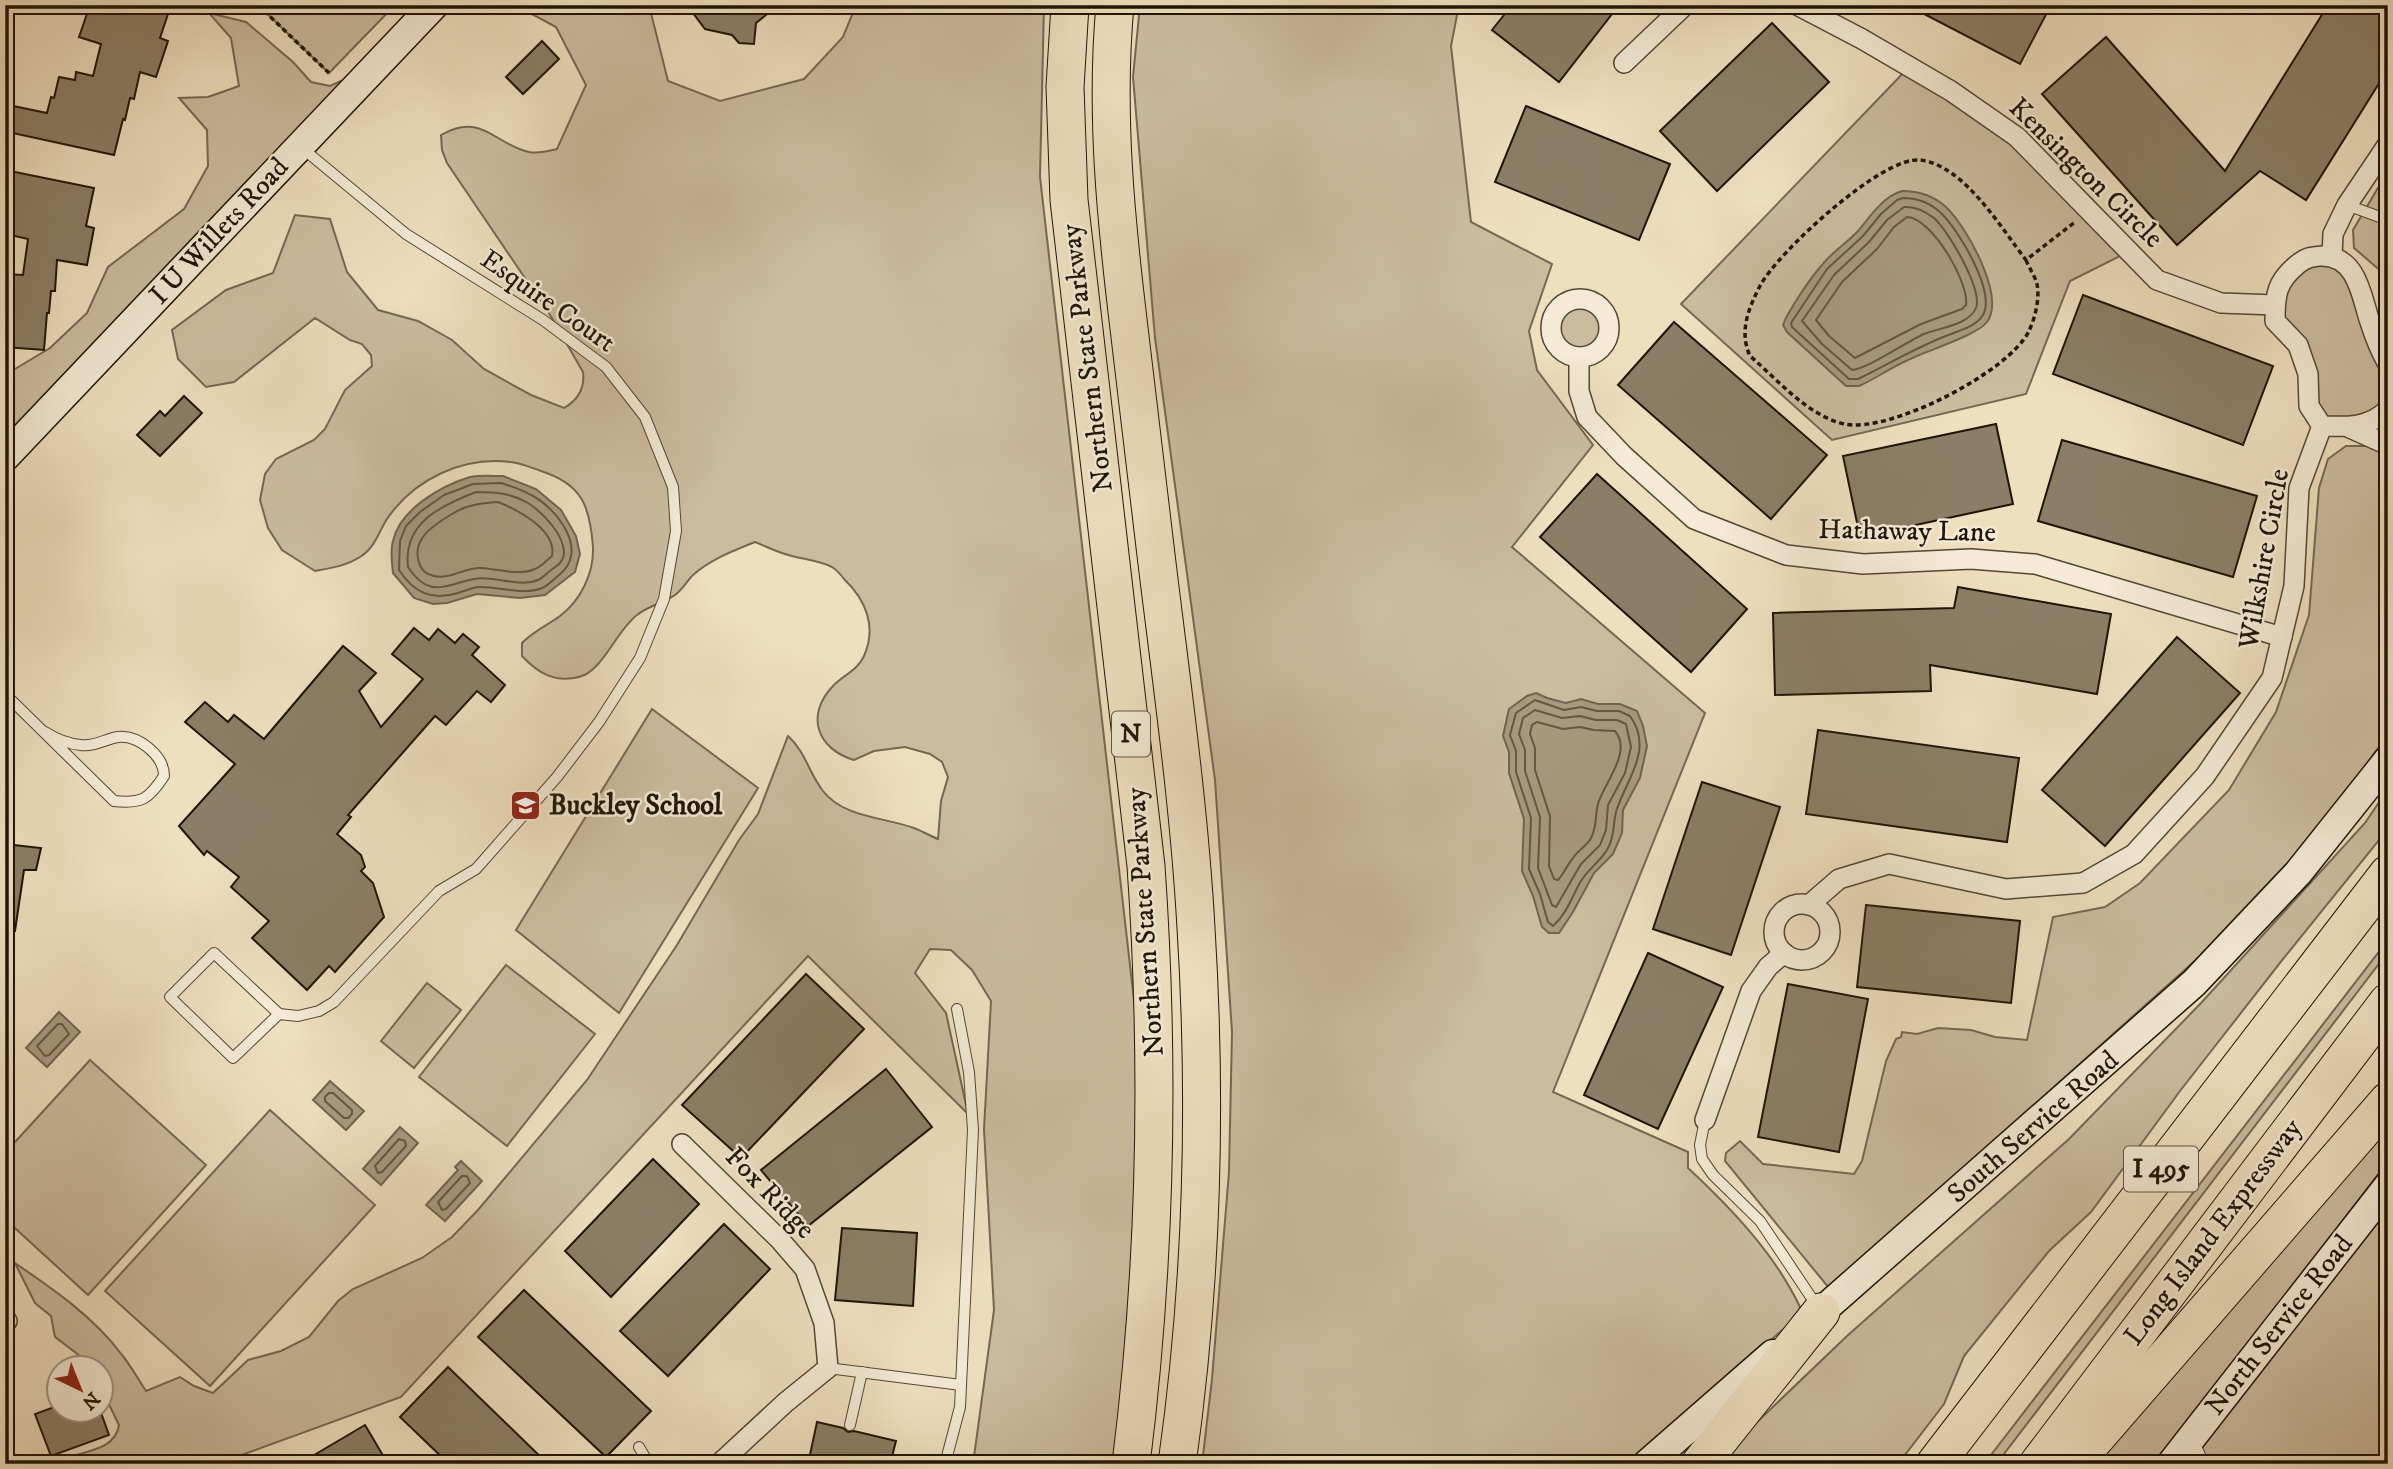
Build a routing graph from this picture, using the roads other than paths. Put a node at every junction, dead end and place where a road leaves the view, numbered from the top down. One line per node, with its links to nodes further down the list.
1 (434, 5): 7 (main road, I U Willets Road)
2 (1070, 5): 44 (highway, Northern State Parkway / N)
3 (1115, 5): 45 (highway, Northern State Parkway / N)
4 (1685, 5): 6 (street)
5 (1797, 5): 12 (street, Kensington Circle)
6 (1624, 63)
7 (299, 145): 19 (main road, I U Willets Road); 29 (lane, Esquire Court)
8 (2387, 145): 9 (street)
9 (2347, 205): 10 (lane); 11 (street)
10 (2388, 220)
11 (2332, 256): 12 (street); 14 (street)
12 (2275, 305): 16 (street)
13 (1579, 357): 20 (street, Hathaway Lane)
14 (2388, 364)
15 (2388, 409): 17 (street)
16 (2322, 426): 17 (street); 20 (street, Wilkshire Circle)
17 (2350, 428): 18 (street)
18 (2388, 445)
19 (5, 457)
20 (2282, 637): 25 (street, Wilkshire Circle)
21 (5, 694): 22 (lane)
22 (45, 732): 22 (lane)
23 (2388, 760): 34 (main road, South Service Road)
24 (2388, 874): 48 (highway, I 495)
25 (1809, 905): 26 (street, Wilkshire Circle); 26 (street)
26 (1784, 953): 31 (street)
27 (2388, 1002): 49 (highway, Long Island Expressway / I 495)
28 (957, 1009): 37 (lane)
29 (279, 1014): 29 (lane)
30 (2388, 1101): 50 (highway)
31 (1705, 1120): 34 (lane)
32 (682, 1144): 35 (street, Fox Ridge)
33 (2388, 1186): 39 (main road, North Service Road)
34 (1821, 1312): 46 (main road, South Service Road); 47 (highway)
35 (828, 1367): 36 (lane); 42 (street)
36 (862, 1372): 37 (lane); 38 (lane)
37 (961, 1385): 43 (lane)
38 (850, 1424)
39 (2192, 1437): 51 (main road, North Service Road); 52 (lane)
40 (639, 1447): 41 (lane)
41 (649, 1464)
42 (719, 1464)
43 (945, 1464)
44 (1131, 1464)
45 (1177, 1464)
46 (1647, 1464)
47 (1699, 1464)
48 (1935, 1464)
49 (2038, 1464)
50 (2073, 1464)
51 (2171, 1464)
52 (2204, 1464)

